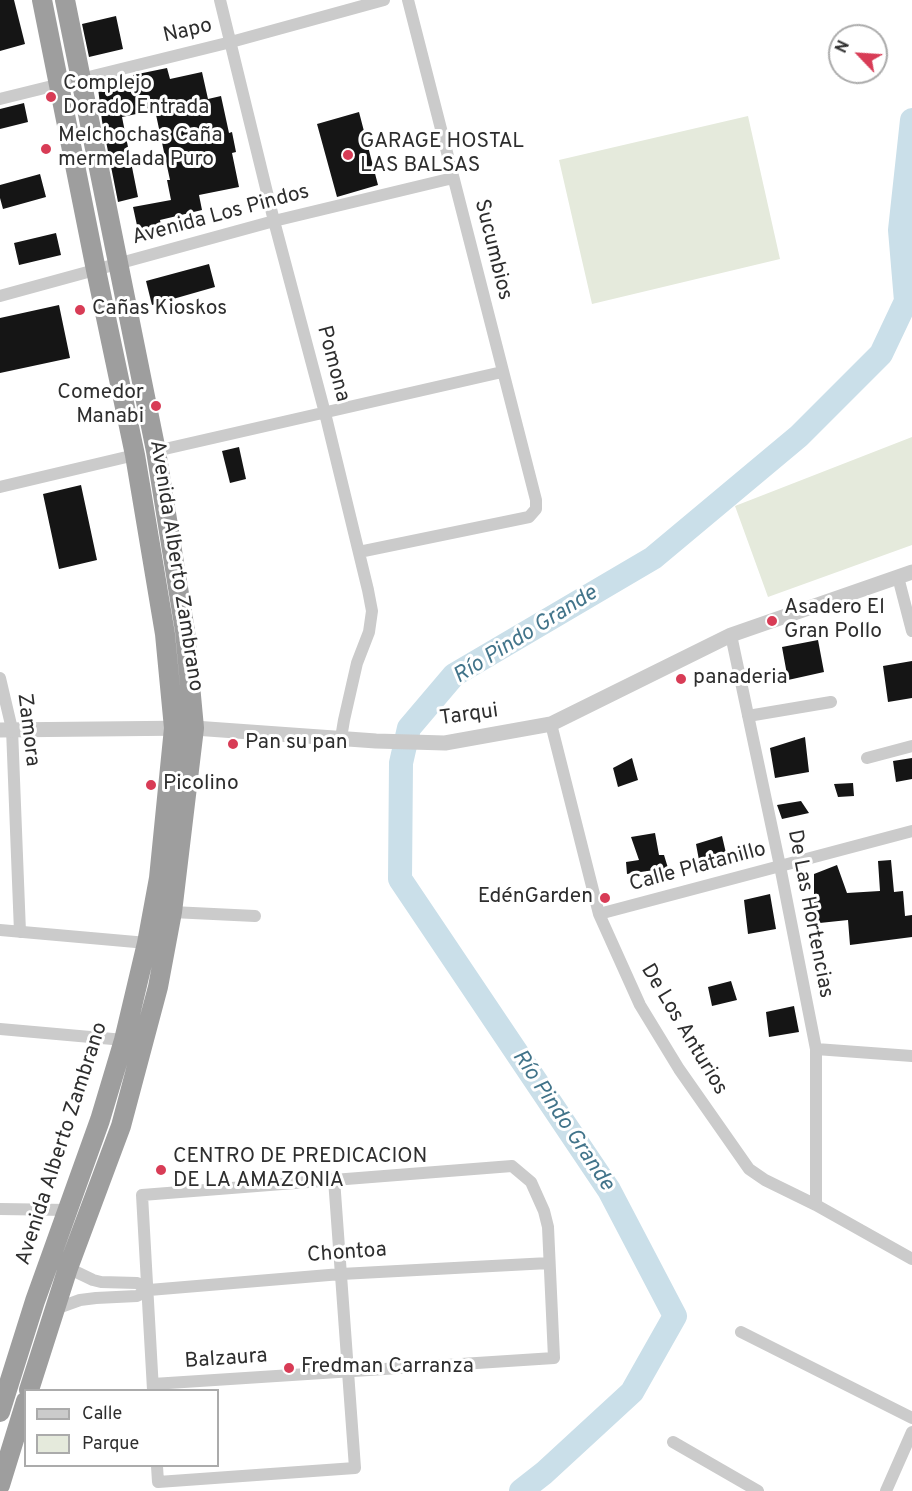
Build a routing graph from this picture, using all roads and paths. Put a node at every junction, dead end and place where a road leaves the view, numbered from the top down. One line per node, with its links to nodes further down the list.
1 (42, 0): 8 (highway, Avenida Alberto Zambrano)
2 (65, 0): 7 (highway, Avenida Alberto Zambrano)
3 (220, 0): 6 (street, Pomona)
4 (384, 0): 6 (street, Napo)
5 (408, 0): 10 (street, Sucumbios)
6 (231, 42): 7 (street, Napo); 11 (street, Pomona)
7 (81, 78): 8 (street, Napo); 12 (highway, Avenida Alberto Zambrano)
8 (58, 84): 9 (street, Napo); 13 (highway, Avenida Alberto Zambrano)
9 (0, 99)
10 (453, 178): 11 (street, Avenida Los Pindos); 15 (street, Sucumbios)
11 (274, 221): 12 (street, Avenida Los Pindos); 16 (street, Pomona)
12 (119, 264): 13 (street, Avenida Los Pindos); 17 (highway, Avenida Alberto Zambrano)
13 (96, 270): 14 (street, Avenida Los Pindos); 18 (highway, Avenida Alberto Zambrano)
14 (0, 296)
15 (502, 372): 16 (street); 20 (street, Sucumbios)
16 (325, 413): 17 (street); 20 (street, Pomona)
17 (156, 451): 29 (highway, Avenida Alberto Zambrano)
18 (135, 455): 19 (street); 28 (highway, Avenida Alberto Zambrano)
19 (0, 487)
20 (359, 552): 31 (street, Pomona)
21 (905, 574): 22 (street); 23 (street, Tarqui)
22 (912, 631)
23 (731, 635): 26 (street, De Las Hortencias); 27 (street, Tarqui)
24 (0, 678): 30 (street, Zamora)
25 (831, 702): 26 (street)
26 (748, 716): 35 (street, De Las Hortencias)
27 (551, 724): 31 (street, Tarqui); 37 (street, De Los Anturios)
28 (174, 728): 29 (street, Tarqui); 30 (street, Tarqui); 41 (highway, Avenida Alberto Zambrano)
29 (194, 728): 31 (street, Tarqui); 36 (highway, Avenida Alberto Zambrano)
30 (6, 730): 40 (street, Zamora)
31 (341, 738)
32 (912, 746): 33 (street)
33 (867, 758)
34 (912, 831): 35 (street, Calle Platanillo)
35 (780, 866): 37 (street, Calle Platanillo); 44 (street, De Las Hortencias)
36 (172, 912): 38 (street); 52 (highway, Avenida Alberto Zambrano)
37 (599, 914): 47 (street, De Los Anturios)
38 (255, 916)
39 (0, 930): 40 (street)
40 (20, 932): 41 (street)
41 (147, 943): 43 (highway, Avenida Alberto Zambrano)
42 (0, 1029): 43 (street)
43 (124, 1040): 49 (highway, Avenida Alberto Zambrano)
44 (816, 1049): 45 (street); 47 (street, De Las Hortencias)
45 (912, 1056)
46 (334, 1179): 51 (street); 53 (street); 54 (street)
47 (816, 1205): 50 (street, De Los Anturios)
48 (0, 1209): 49 (street)
49 (68, 1210): 61 (highway, Avenida Alberto Zambrano)
50 (912, 1259)
51 (549, 1263): 53 (street, Chontoa); 57 (street, Balzaura)
52 (68, 1268): 54 (street, Chontoa); 55 (highway, Avenida Alberto Zambrano)
53 (341, 1274): 54 (street, Chontoa); 57 (street)
54 (148, 1290): 55 (street, Chontoa); 58 (street)
55 (55, 1309): 59 (highway, Avenida Alberto Zambrano)
56 (741, 1332): 62 (street)
57 (349, 1372): 58 (street, Balzaura); 65 (street)
58 (153, 1387)
59 (29, 1389)
60 (24, 1407): 66 (highway)
61 (0, 1412)
62 (912, 1418)
63 (912, 1432): 68 (street)
64 (673, 1442): 67 (street)
65 (157, 1467)
66 (0, 1485)
67 (758, 1491)
68 (886, 1491)

